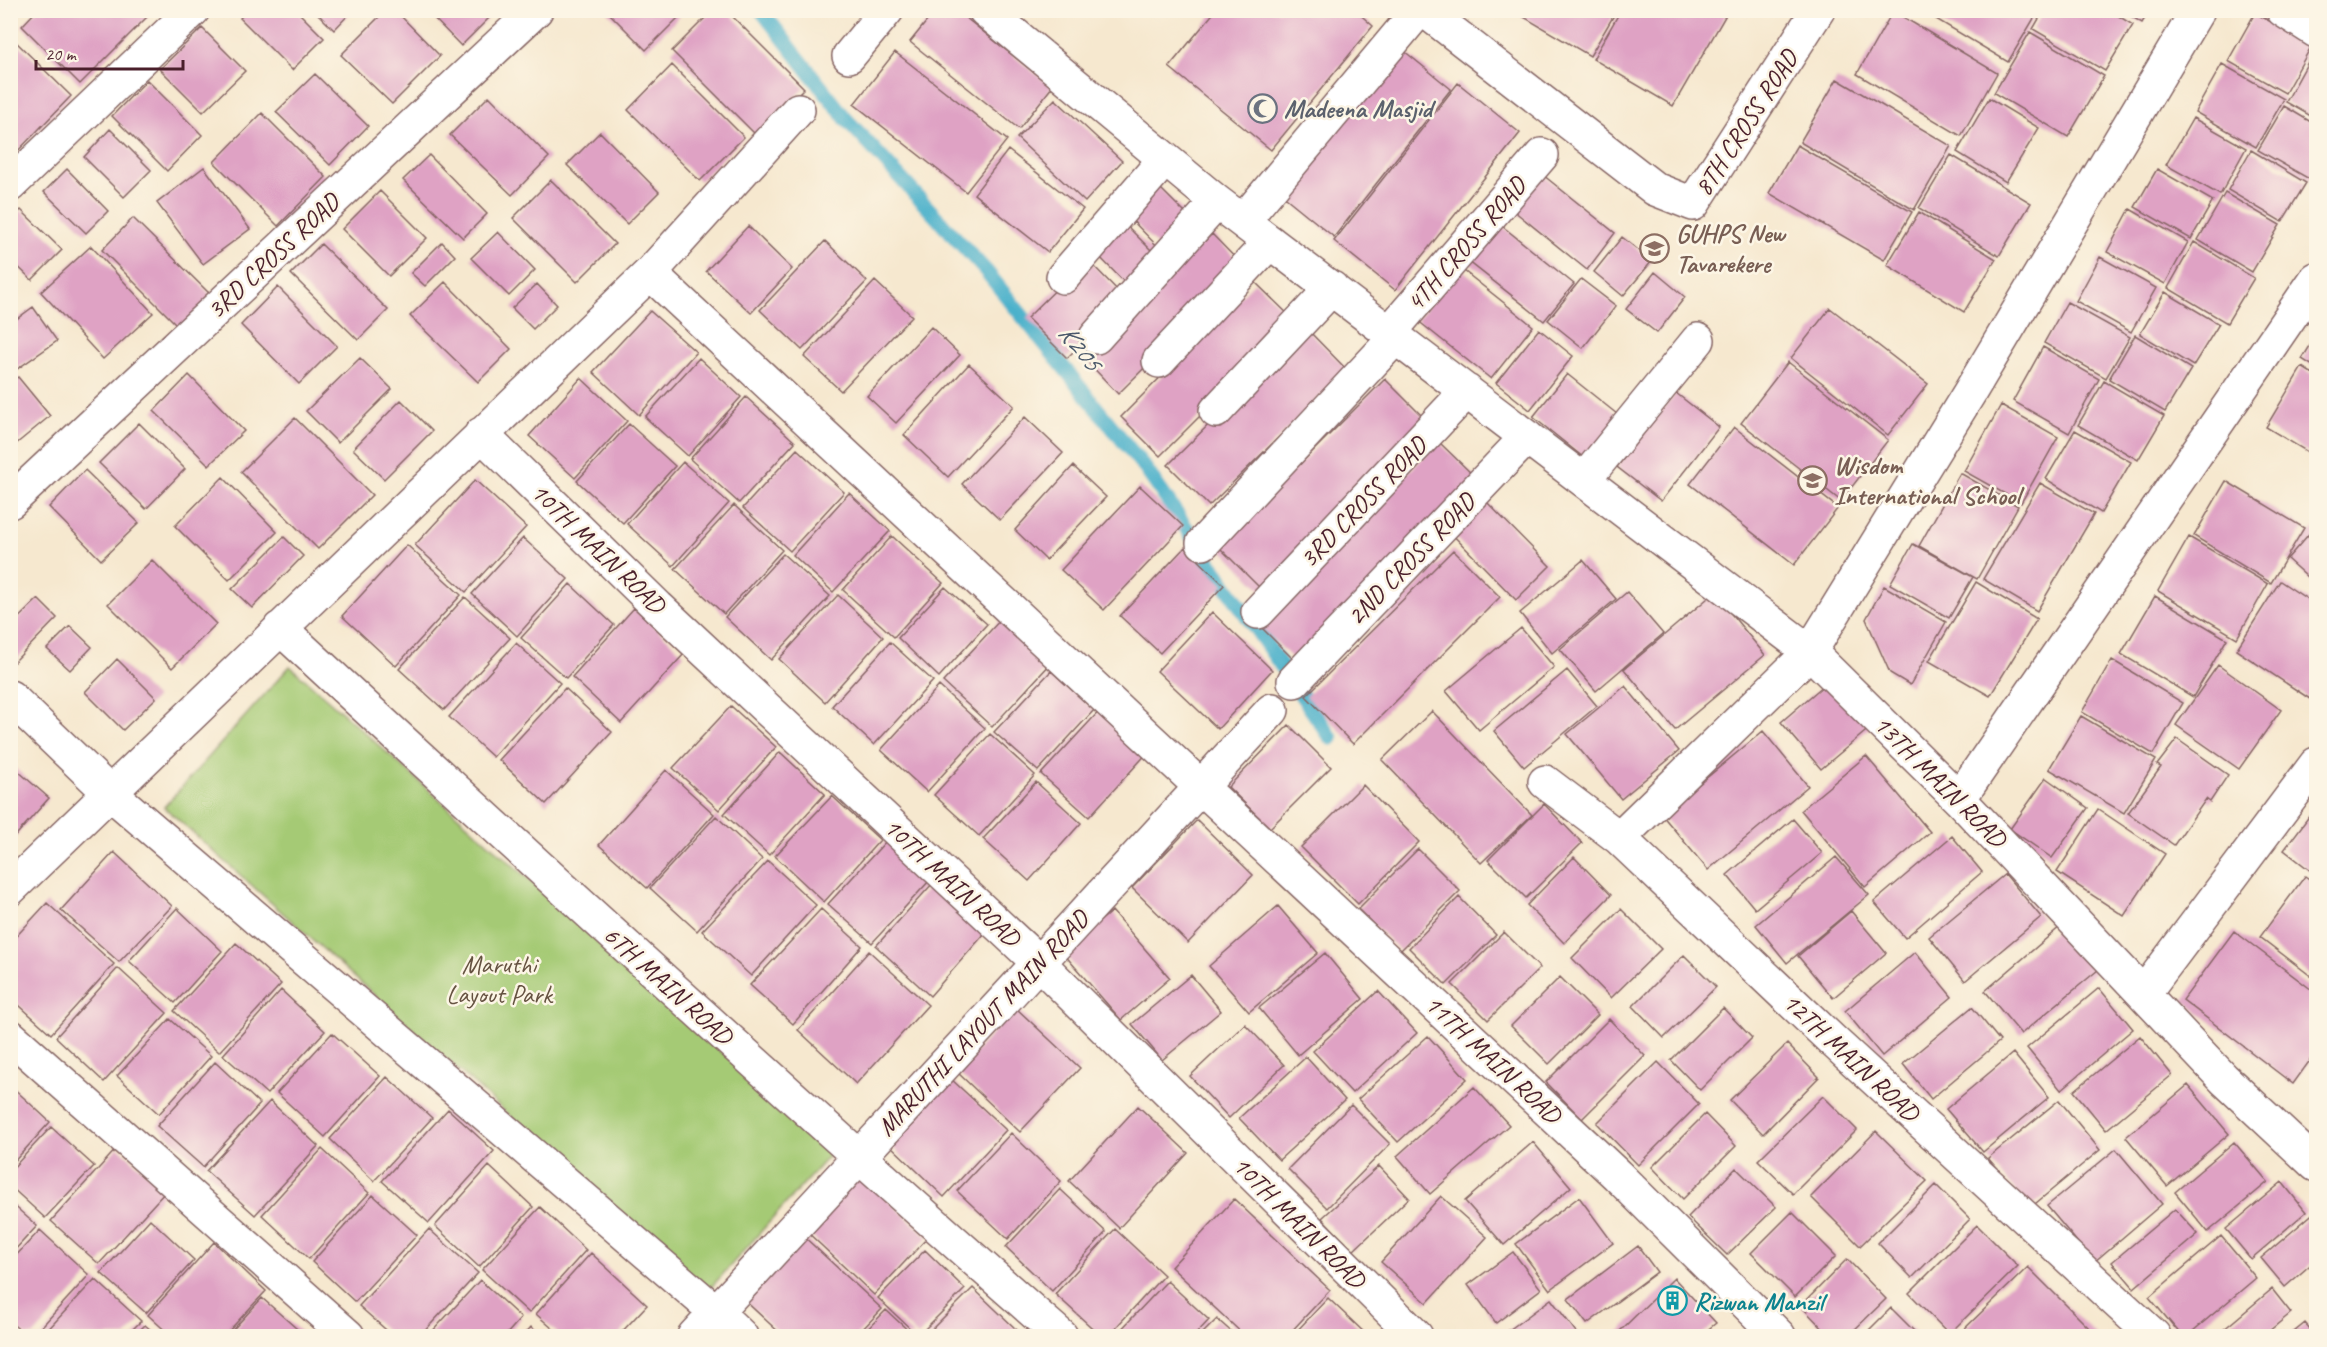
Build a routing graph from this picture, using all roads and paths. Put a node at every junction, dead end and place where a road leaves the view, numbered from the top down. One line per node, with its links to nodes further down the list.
1 (193, 10): 15 (street)
2 (536, 10): 32 (street, 3RD CROSS ROAD)
3 (887, 10): 11 (street)
4 (985, 10): 14 (street, 13TH MAIN ROAD)
5 (1419, 10): 17 (street)
6 (1424, 10): 7 (street, 8TH CROSS ROAD)
7 (1818, 10)
8 (2198, 10): 36 (street)
9 (2283, 10): 10 (street)
10 (2316, 31)
11 (849, 56)
12 (798, 110): 19 (street)
13 (1542, 155): 23 (street, 4TH CROSS ROAD)
14 (1165, 159): 16 (street, 13TH MAIN ROAD); 20 (street)
15 (10, 185)
16 (1217, 202): 17 (street, 13TH MAIN ROAD); 24 (street)
17 (1243, 221): 18 (street, 13TH MAIN ROAD)
18 (1270, 242): 22 (street, 13TH MAIN ROAD); 26 (street)
19 (650, 273): 29 (street); 42 (street, 11TH MAIN ROAD)
20 (1063, 277)
21 (2316, 279): 44 (street)
22 (1332, 288): 23 (street, 13TH MAIN ROAD); 28 (street)
23 (1393, 335): 27 (street, 13TH MAIN ROAD); 33 (street, 4TH CROSS ROAD)
24 (1096, 337)
25 (1698, 340): 31 (street)
26 (1159, 361)
27 (1467, 392): 30 (street, 13TH MAIN ROAD); 34 (street, 3RD CROSS ROAD)
28 (1216, 411)
29 (481, 434): 35 (street); 47 (street, 10TH MAIN ROAD)
30 (1527, 437): 31 (street, 13TH MAIN ROAD); 37 (street, 2ND CROSS ROAD)
31 (1584, 480): 36 (street, 13TH MAIN ROAD)
32 (10, 502)
33 (1203, 543)
34 (1258, 612)
35 (280, 628): 43 (street); 50 (street, 6TH MAIN ROAD)
36 (1810, 652): 44 (street, 13TH MAIN ROAD); 45 (street)
37 (1294, 681)
38 (10, 697): 43 (street)
39 (1272, 710): 42 (street, MARUTHI LAYOUT MAIN ROAD)
40 (2316, 764): 48 (street)
41 (1545, 782): 45 (street, 12TH MAIN ROAD)
42 (1201, 787): 47 (street, MARUTHI LAYOUT MAIN ROAD); 58 (street, 11TH MAIN ROAD)
43 (109, 792): 46 (street); 52 (street)
44 (1959, 799): 48 (street, 13TH MAIN ROAD)
45 (1620, 838): 59 (street, 12TH MAIN ROAD)
46 (10, 889)
47 (1039, 963): 50 (street, MARUTHI LAYOUT MAIN ROAD); 57 (street, 10TH MAIN ROAD)
48 (2144, 993): 51 (street, 13TH MAIN ROAD)
49 (10, 1036): 53 (street)
50 (859, 1159): 52 (street, MARUTHI LAYOUT MAIN ROAD); 56 (street, 6TH MAIN ROAD)
51 (2316, 1165)
52 (716, 1312): 54 (street, MARUTHI LAYOUT MAIN ROAD); 55 (street)
53 (348, 1336)
54 (694, 1336)
55 (741, 1336)
56 (1062, 1336)
57 (1416, 1336)
58 (1779, 1336)
59 (2154, 1336)

